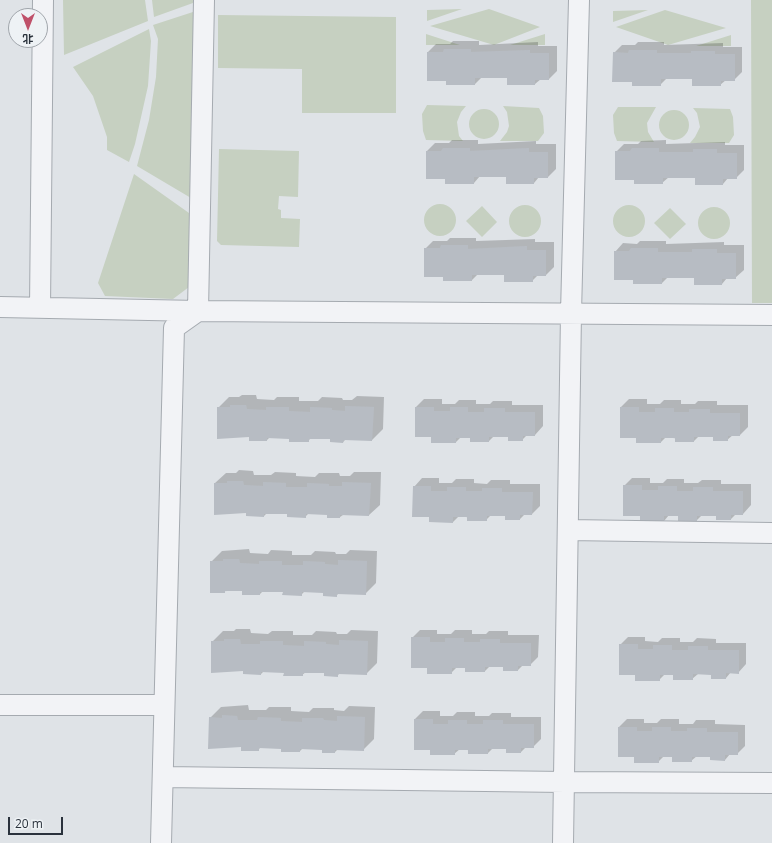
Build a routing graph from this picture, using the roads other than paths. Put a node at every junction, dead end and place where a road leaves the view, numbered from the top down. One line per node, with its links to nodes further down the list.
1 (43, 0): 5 (lane)
2 (204, 0): 6 (lane)
3 (579, 0): 7 (lane)
4 (0, 307): 5 (lane)
5 (40, 308): 6 (lane)
6 (198, 311): 7 (lane); 12 (lane)
7 (571, 313): 8 (lane); 9 (lane)
8 (772, 315)
9 (568, 530): 10 (lane); 14 (lane)
10 (772, 533)
11 (0, 705): 12 (lane)
12 (164, 705): 13 (lane)
13 (163, 776): 14 (lane); 16 (lane)
14 (565, 782): 15 (lane); 17 (lane)
15 (772, 783)
16 (161, 843)
17 (563, 843)

